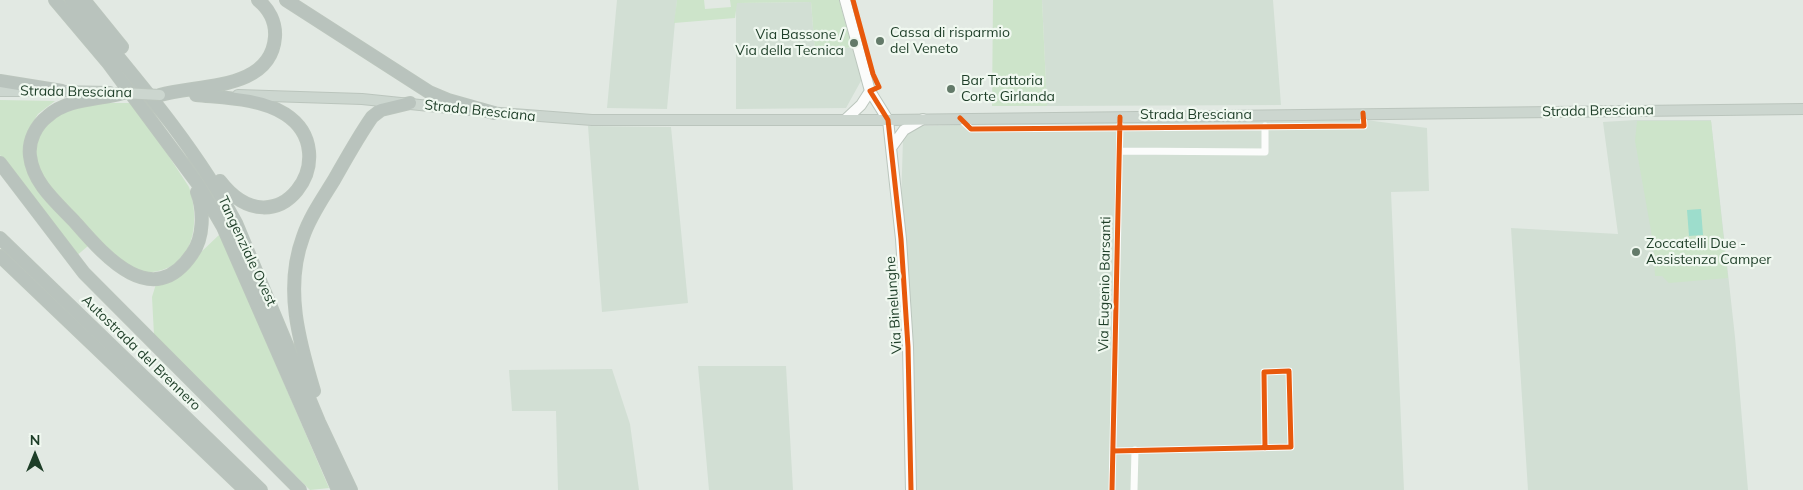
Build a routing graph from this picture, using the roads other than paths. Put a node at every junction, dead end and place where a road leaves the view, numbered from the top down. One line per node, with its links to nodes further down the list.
1 (50, 0): 8 (highway)
2 (55, 0): 8 (highway, Tangenziale Ovest)
3 (71, 0): 10 (highway, Tangenziale Ovest)
4 (84, 0): 10 (highway)
5 (258, 0): 13 (highway)
6 (286, 0): 21 (highway)
7 (846, 0): 14 (street)
8 (109, 64): 19 (highway, Tangenziale Ovest)
9 (0, 81): 12 (highway)
10 (138, 81): 30 (highway, Tangenziale Ovest)
11 (0, 90): 12 (main road, Strada Bresciana)
12 (62, 91): 17 (main road, Strada Bresciana)
13 (198, 91): 16 (highway); 18 (main road, Strada Bresciana); 30 (highway)
14 (870, 91): 26 (street); 27 (street)
15 (123, 93): 16 (main road, Strada Bresciana, bridge); 17 (highway)
16 (160, 94)
17 (102, 96): 19 (highway)
18 (410, 103): 21 (main road, Strada Bresciana); 37 (highway)
19 (139, 104): 44 (highway, Tangenziale Ovest)
20 (1803, 109): 22 (main road, Strada Bresciana)
21 (494, 113): 26 (main road, Strada Bresciana)
22 (1363, 113): 28 (main road, Strada Bresciana); 29 (street, Strada Bresciana)
23 (923, 118): 24 (main road, Strada Bresciana); 27 (main road, Strada Bresciana); 32 (street)
24 (960, 118): 25 (main road, Strada Bresciana); 31 (street, Strada Bresciana)
25 (990, 118): 28 (main road, Strada Bresciana); 31 (street)
26 (845, 120): 27 (main road, Strada Bresciana)
27 (888, 120): 32 (street, Via Binelunghe)
28 (1120, 122): 29 (street, Strada Bresciana); 31 (street, Strada Bresciana); 33 (street, Via Eugenio Barsanti)
29 (1266, 126): 33 (street, Strada Bresciana)
30 (175, 129): 37 (highway, Tangenziale Ovest)
31 (990, 129)
32 (891, 148): 46 (street, Via Binelunghe)
33 (1120, 151): 40 (street, Via Eugenio Barsanti)
34 (0, 163): 43 (highway)
35 (0, 238): 42 (highway, Autostrada del Brennero)
36 (0, 256): 41 (highway, Autostrada del Brennero)
37 (319, 422): 45 (highway, Tangenziale Ovest)
38 (1265, 448): 38 (street); 39 (street)
39 (1135, 450): 40 (street); 48 (street)
40 (1113, 451): 47 (street, Via Eugenio Barsanti)
41 (245, 490)
42 (261, 490)
43 (300, 490)
44 (338, 490)
45 (351, 490)
46 (911, 490)
47 (1112, 490)
48 (1134, 490)

